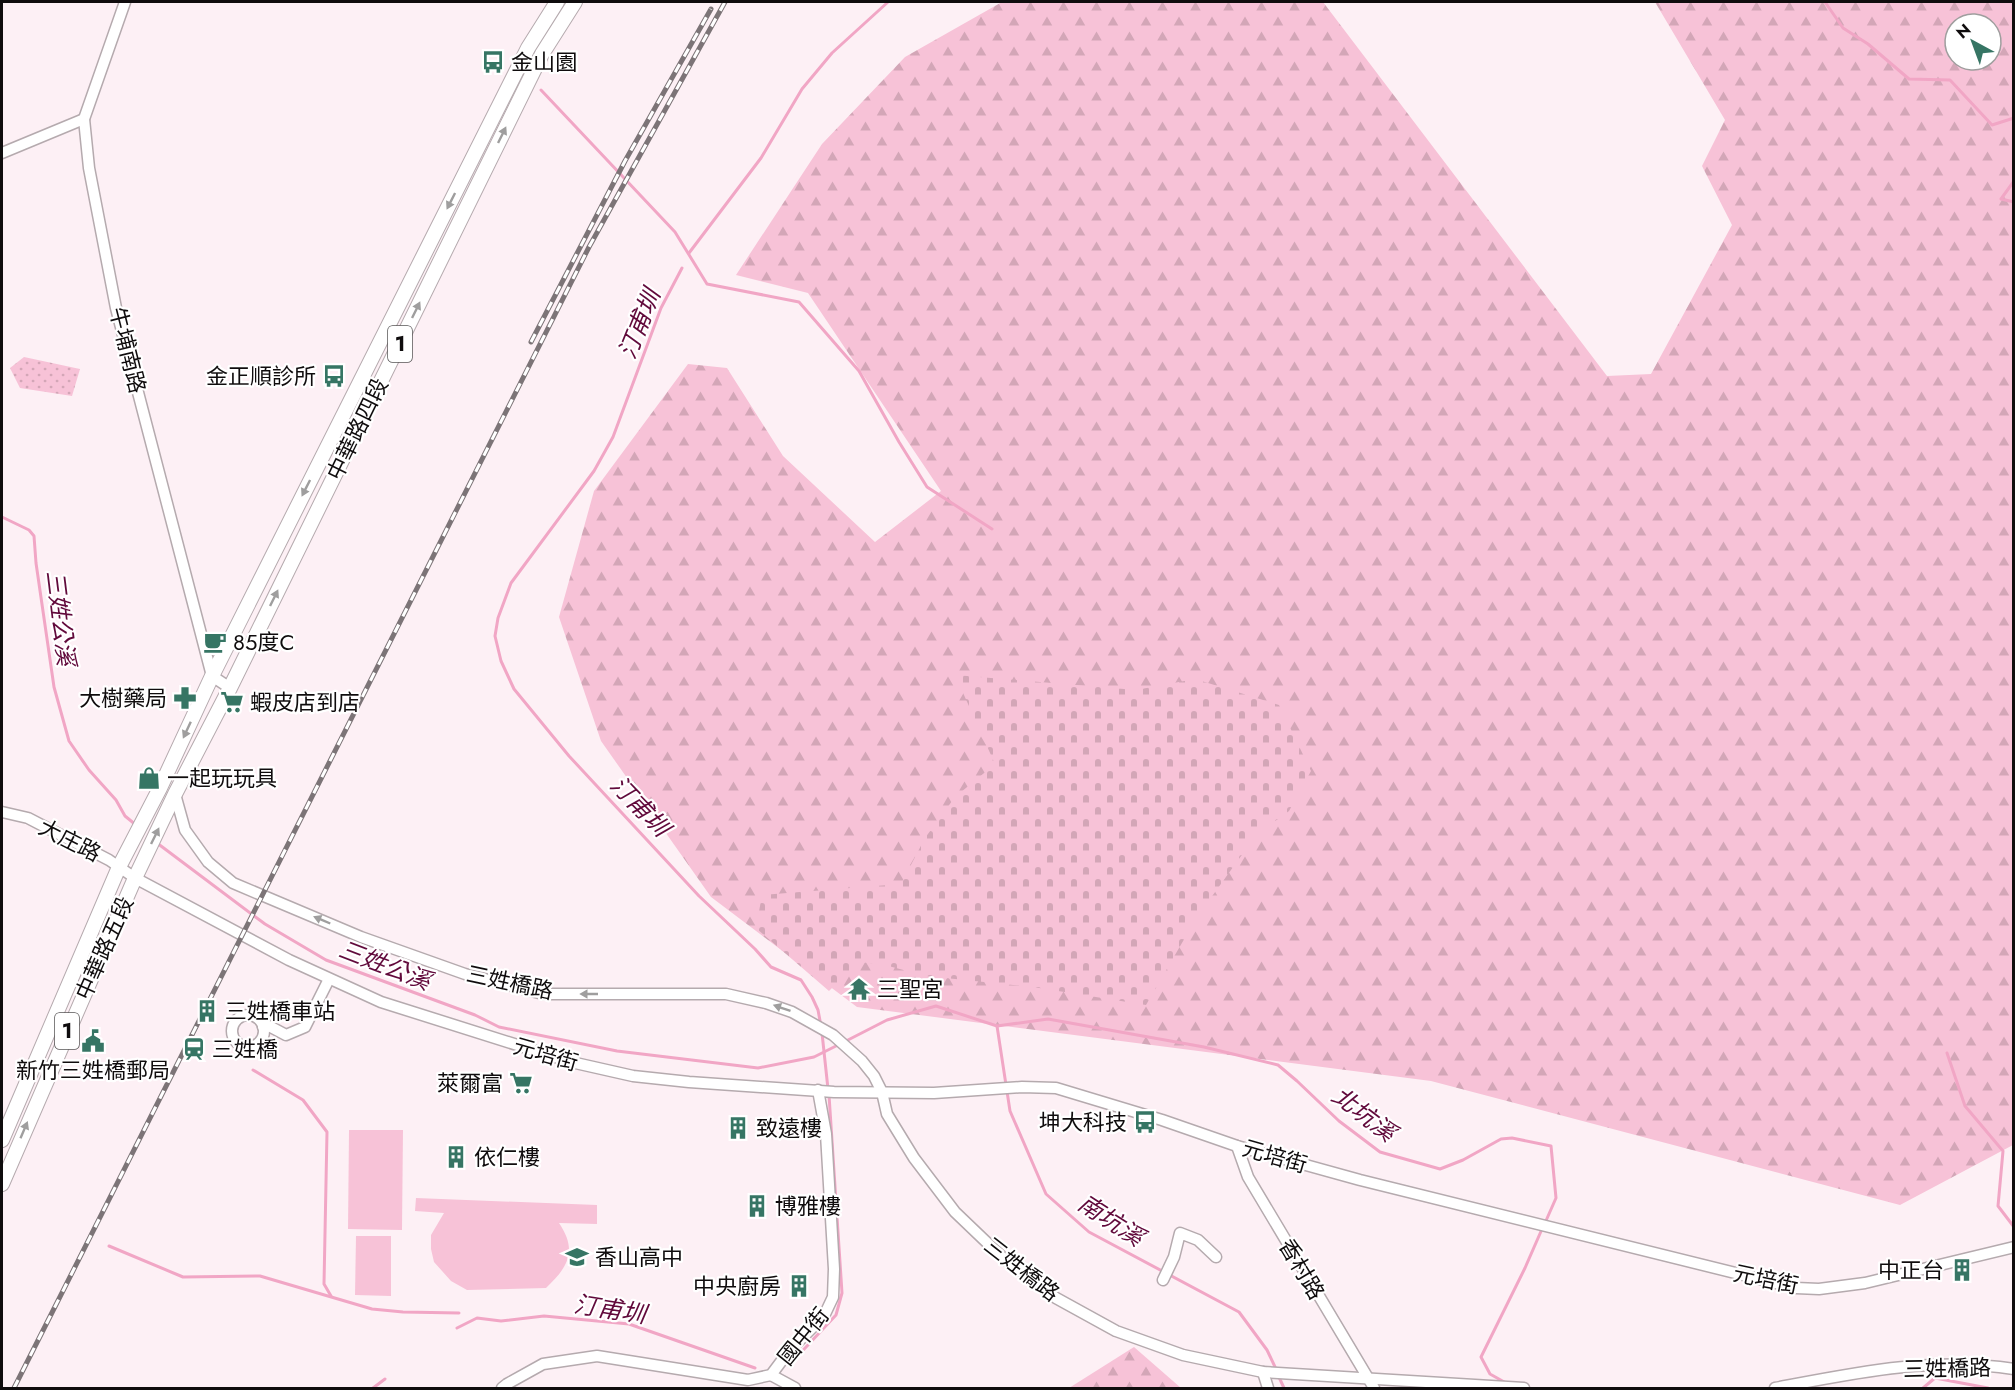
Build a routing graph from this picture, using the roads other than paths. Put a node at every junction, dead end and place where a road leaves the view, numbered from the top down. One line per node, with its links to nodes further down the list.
1 (124, 2): 4 (street, 牛埔南路)
2 (557, 2): 6 (main road, 中華路四段 / 1, one-way to 6)
3 (575, 2): 7 (main road, 中華路四段 / 1, one-way to 3)
4 (84, 119): 5 (street); 6 (street, 牛埔南路)
5 (2, 153)
6 (212, 676): 7 (street); 10 (main road, 中華路四段 / 1, one-way to 10)
7 (230, 688): 8 (main road, 中華路四段 / 1)
8 (175, 794): 11 (main road, 1, one-way to 8); 15 (street, 三姓橋路, one-way to 8)
9 (2, 812): 10 (street, 大庄路)
10 (119, 867): 11 (street, 大庄路); 16 (main road, 中華路五段 / 1)
11 (135, 878): 12 (street, 元培街); 18 (main road, 中華路五段 / 1, one-way to 11)
12 (329, 979): 13 (street); 14 (street, 元培街)
13 (263, 1027)
14 (818, 1090): 15 (street, 元培街); 24 (street, 國中街)
15 (882, 1092): 17 (street, 元培街); 23 (street, 三姓橋路)
16 (2, 1140)
17 (1237, 1146): 19 (street, 元培街); 25 (street, 香村路)
18 (2, 1184)
19 (2013, 1247)
20 (1216, 1257): 21 (street)
21 (1163, 1280)
22 (2013, 1369): 31 (street, 三姓橋路)
23 (1263, 1372): 25 (street, 三姓橋路); 29 (street)
24 (771, 1375): 26 (street, 國中街); 28 (street)
25 (1372, 1384): 30 (street)
26 (504, 1386): 27 (street)
27 (520, 1389)
28 (795, 1389)
29 (1268, 1389)
30 (1524, 1389)
31 (1775, 1389)

